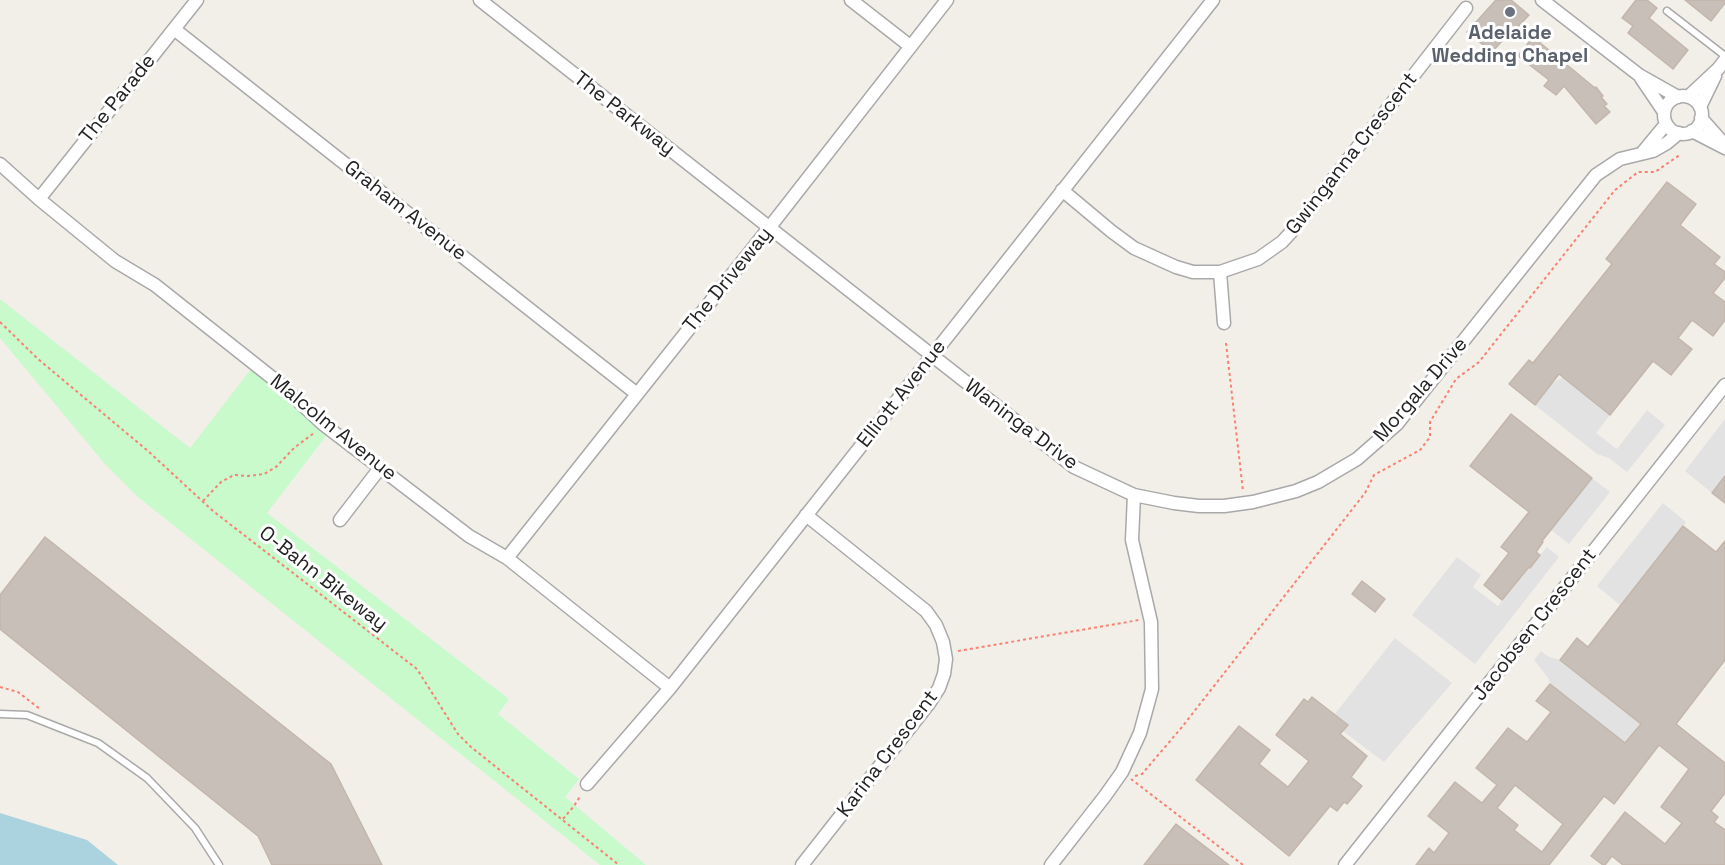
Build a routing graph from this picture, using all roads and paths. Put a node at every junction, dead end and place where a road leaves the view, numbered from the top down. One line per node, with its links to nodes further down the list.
1 (197, 0): 9 (street, The Parade)
2 (480, 0): 23 (street, The Parkway)
3 (852, 0): 10 (street)
4 (947, 0): 10 (street, The Driveway)
5 (1213, 0): 21 (street, Elliott Avenue)
6 (1542, 0): 12 (street)
7 (1466, 8): 24 (street, Gwinganna Crescent)
8 (1667, 11): 11 (lane)
9 (174, 29): 22 (street, The Parade); 30 (street, Graham Avenue)
10 (910, 46): 23 (street, The Driveway)
11 (1723, 61): 13 (street); 14 (street)
12 (1639, 75): 13 (street); 15 (street)
13 (1683, 97): 14 (street); 15 (street)
14 (1701, 113): 16 (street); 17 (street)
15 (1665, 118): 16 (street); 18 (street)
16 (1686, 132): 17 (street); 18 (street, Morgala Drive)
17 (1725, 146)
18 (1641, 154): 34 (street, Morgala Drive)
19 (1681, 154): 49 (path)
20 (0, 164): 22 (street, Malcolm Avenue)
21 (1062, 190): 24 (street, Gwinganna Crescent); 28 (street, Elliott Avenue)
22 (39, 198): 31 (street, Malcolm Avenue)
23 (769, 228): 28 (street, Waninga Drive); 30 (street, The Driveway)
24 (1220, 272): 26 (street)
25 (0, 322): 35 (path, O-Bahn Bikeway)
26 (1224, 324)
27 (1226, 343): 33 (path)
28 (932, 357): 34 (street, Waninga Drive); 36 (street, Elliott Avenue)
29 (1725, 384): 50 (street, Jacobsen Crescent)
30 (637, 394): 38 (street, The Driveway)
31 (323, 424): 32 (street, Malcolm Avenue); 35 (path)
32 (380, 468): 37 (street); 38 (street, Malcolm Avenue)
33 (1243, 491)
34 (1134, 495): 39 (street)
35 (202, 501): 44 (path, O-Bahn Bikeway)
36 (806, 516): 40 (street, Karina Crescent); 41 (street, Elliott Avenue)
37 (340, 520)
38 (507, 558): 41 (street, Malcolm Avenue)
39 (1150, 618): 40 (path); 48 (street)
40 (945, 653): 47 (street, Karina Crescent)
41 (670, 688): 43 (street, Elliott Avenue)
42 (0, 714): 45 (lane)
43 (587, 784): 44 (path)
44 (563, 819): 46 (path, O-Bahn Bikeway)
45 (219, 865)
46 (619, 865)
47 (802, 865)
48 (1051, 865)
49 (1243, 865)
50 (1345, 865)

